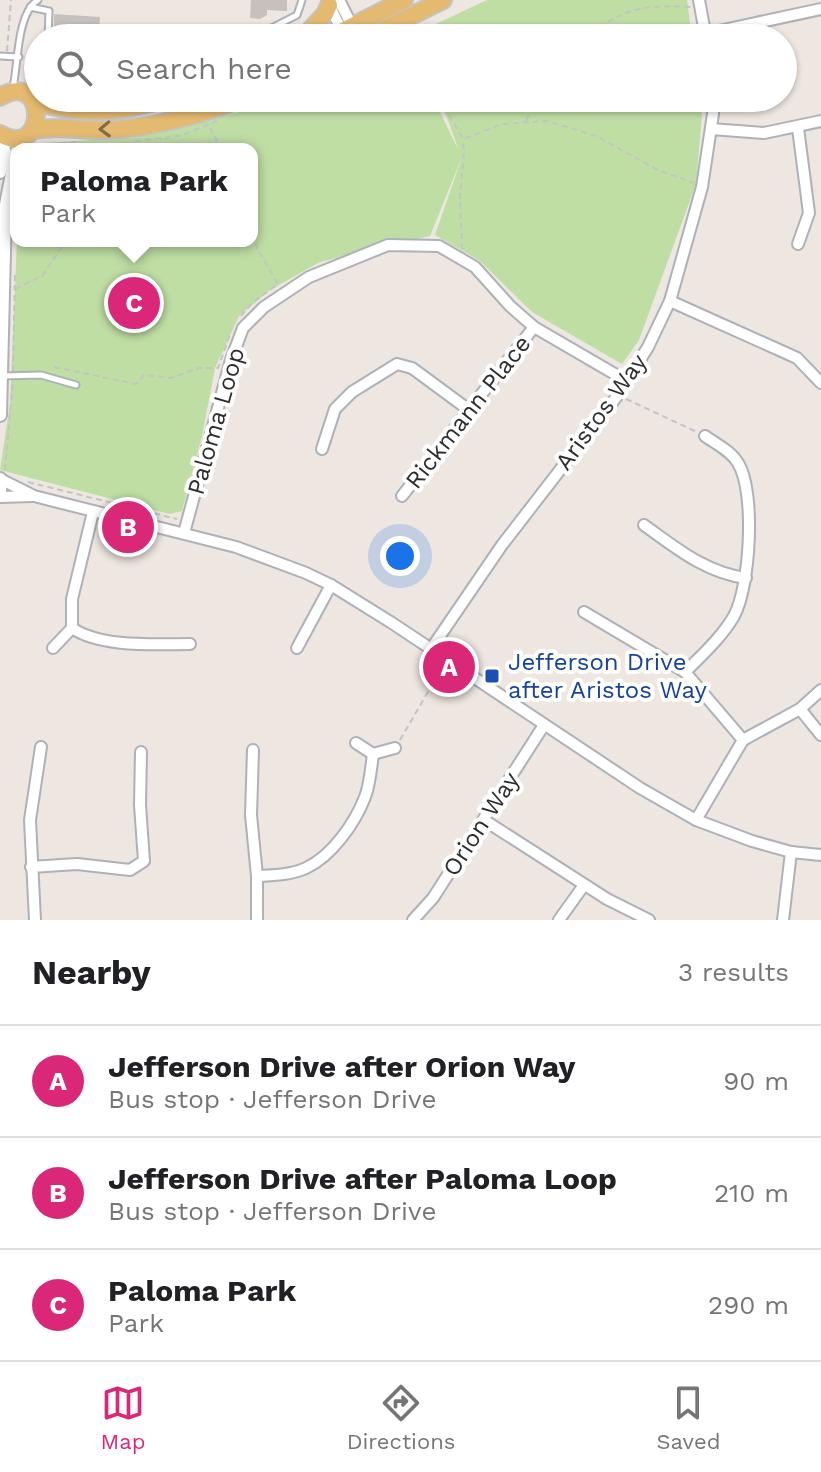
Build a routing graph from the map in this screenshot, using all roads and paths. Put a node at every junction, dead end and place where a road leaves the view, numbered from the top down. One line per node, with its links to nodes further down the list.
1 (11, 0): 19 (path)
2 (38, 0): 8 (lane)
3 (302, 0): 11 (lane)
4 (404, 0): 14 (main road)
5 (443, 0): 15 (main road)
6 (332, 2): 12 (main road); 13 (street)
7 (699, 4): 16 (path); 17 (street)
8 (30, 7): 10 (lane); 20 (lane)
9 (821, 9): 18 (street)
10 (49, 24)
11 (279, 24)
12 (316, 24)
13 (341, 24)
14 (364, 24)
15 (395, 24)
16 (604, 24)
17 (703, 24)
18 (757, 24)
19 (3, 56): 20 (lane)
20 (19, 57): 21 (lane)
21 (18, 96)
22 (34, 112): 35 (main road)
23 (199, 112): 36 (main road, one-way to 36)
24 (447, 112): 33 (path)
25 (530, 112): 28 (path)
26 (712, 112): 31 (street, Aristos Way)
27 (821, 121): 30 (street)
28 (525, 122): 33 (path); 39 (path)
29 (209, 126): 37 (path)
30 (798, 128): 31 (street); 43 (street)
31 (711, 129): 39 (street, Aristos Way)
32 (0, 134): 34 (main road); 38 (street)
33 (463, 139): 47 (path)
34 (21, 143)
35 (24, 143)
36 (25, 143)
37 (216, 143)
38 (0, 172)
39 (702, 187): 50 (street, Aristos Way)
40 (0, 190): 42 (street)
41 (10, 192): 42 (street)
42 (5, 210): 48 (street)
43 (814, 216): 44 (street)
44 (798, 244)
45 (62, 247): 49 (path)
46 (257, 247): 51 (path)
47 (461, 259): 52 (street, Paloma Loop); 76 (street, Paloma Loop)
48 (1, 282): 54 (street)
49 (14, 290)
50 (670, 301): 57 (street); 59 (street, Aristos Way)
51 (240, 316)
52 (534, 327): 59 (street, Paloma Loop); 63 (street, Rickmann Place)
53 (233, 328): 56 (path)
54 (1, 340): 58 (street)
55 (821, 364): 57 (street)
56 (54, 367)
57 (812, 372): 60 (street)
58 (2, 376): 61 (lane); 64 (street)
59 (625, 380): 62 (street, Aristos Way)
60 (821, 383)
61 (76, 385)
62 (618, 395): 65 (path); 84 (street, Aristos Way)
63 (469, 410): 66 (street); 71 (street, Rickmann Place)
64 (0, 415)
65 (705, 436): 77 (street)
66 (322, 449)
67 (0, 479): 69 (street); 70 (street)
68 (26, 481): 74 (path)
69 (0, 491)
70 (34, 496): 72 (street); 73 (street)
71 (402, 496)
72 (0, 497)
73 (93, 512): 76 (street); 80 (street)
74 (183, 515)
75 (644, 525): 77 (street)
76 (184, 533): 78 (street)
77 (746, 578): 86 (street)
78 (331, 585): 83 (street); 84 (street)
79 (584, 612): 86 (street)
80 (72, 628): 81 (street); 82 (street)
81 (190, 644)
82 (53, 648)
83 (297, 648)
84 (431, 649): 85 (street)
85 (447, 660): 89 (street); 94 (path)
86 (685, 672): 91 (street)
87 (821, 690): 88 (street)
88 (800, 709): 90 (street); 91 (street)
89 (544, 725): 98 (street, Orion Way); 99 (street)
90 (821, 735)
91 (743, 740): 99 (street)
92 (356, 743): 97 (street)
93 (41, 747): 102 (street)
94 (395, 748): 97 (street)
95 (253, 750): 103 (street)
96 (141, 752): 102 (street)
97 (373, 754): 103 (street)
98 (484, 820): 104 (street); 107 (street, Orion Way)
99 (696, 820): 100 (street)
100 (791, 852): 101 (street); 110 (street)
101 (821, 855)
102 (31, 867): 105 (street)
103 (257, 876): 106 (street)
104 (584, 885): 108 (street); 109 (street)
105 (35, 920)
106 (257, 920)
107 (413, 920)
108 (559, 920)
109 (649, 920)
110 (783, 920)

